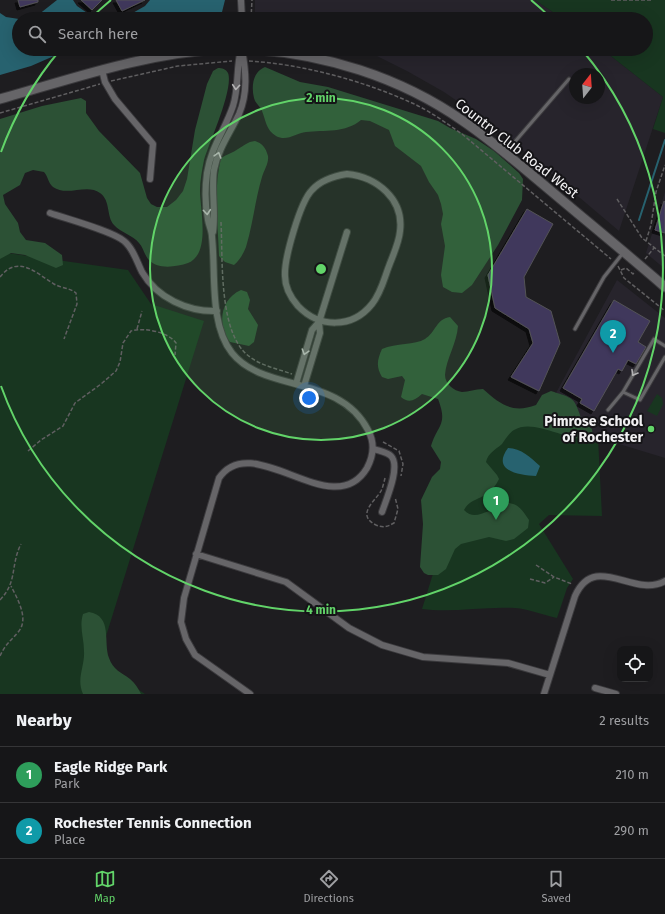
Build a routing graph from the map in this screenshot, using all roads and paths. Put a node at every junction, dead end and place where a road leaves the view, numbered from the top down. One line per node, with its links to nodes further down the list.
1 (241, 0): 5 (street)
2 (252, 0): 6 (path)
3 (611, 0): 4 (path)
4 (651, 0)
5 (242, 12)
6 (251, 12)
7 (160, 56): 12 (main road)
8 (239, 56): 31 (street)
9 (302, 56): 17 (main road, Country Club Road West)
10 (228, 62): 14 (path)
11 (251, 62): 27 (path)
12 (102, 70): 14 (street); 15 (main road)
13 (569, 79): 17 (lane)
14 (105, 82): 16 (path); 19 (street)
15 (0, 100)
16 (0, 113)
17 (505, 153): 25 (main road, Country Club Road West)
18 (665, 165): 24 (path)
19 (150, 179)
20 (617, 198): 24 (path)
21 (50, 213): 31 (street)
22 (221, 222): 40 (path)
23 (348, 232): 33 (street)
24 (646, 241): 26 (path)
25 (624, 252): 27 (lane); 29 (main road, Country Club Road West)
26 (665, 256)
27 (615, 262): 32 (path); 35 (lane)
28 (0, 277): 36 (path)
29 (665, 286)
30 (142, 311): 34 (path)
31 (217, 311): 41 (street)
32 (665, 311)
33 (319, 322): 33 (street); 40 (street, one-way to 40); 42 (street)
34 (137, 329): 38 (path); 46 (path)
35 (575, 329)
36 (64, 339)
37 (665, 346): 43 (lane, one-way to 43)
38 (175, 355)
39 (665, 357): 43 (lane)
40 (298, 375): 41 (street)
41 (296, 384): 42 (street)
42 (304, 386): 45 (street)
43 (623, 392): 44 (lane)
44 (608, 410)
45 (374, 449): 47 (street); 49 (street)
46 (28, 451)
47 (382, 512)
48 (21, 544): 55 (path)
49 (196, 554): 58 (street); 60 (street)
50 (536, 565): 51 (path)
51 (554, 577): 52 (path); 54 (path)
52 (530, 580)
53 (665, 581): 58 (street)
54 (572, 584)
55 (11, 586): 56 (path); 57 (path)
56 (0, 600)
57 (0, 656)
58 (550, 675): 61 (street)
59 (595, 688): 62 (street)
60 (250, 694)
61 (544, 694)
62 (616, 694)

